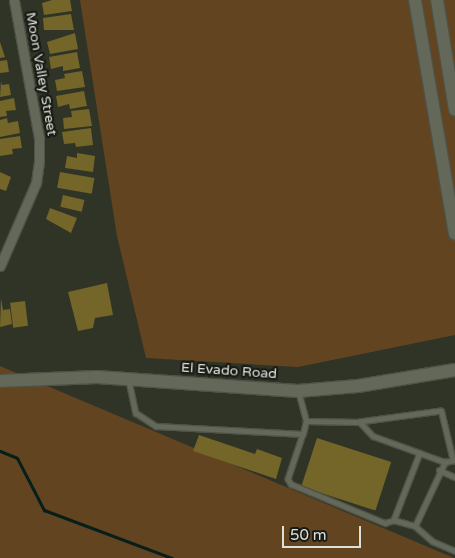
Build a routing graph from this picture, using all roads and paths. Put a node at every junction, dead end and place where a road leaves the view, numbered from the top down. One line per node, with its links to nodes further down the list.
1 (14, 0): 7 (street, Moon Valley Street)
2 (416, 0): 5 (main road)
3 (437, 0): 4 (main road)
4 (455, 110)
5 (449, 158): 6 (main road)
6 (455, 234)
7 (0, 266)
8 (455, 370): 11 (main road, El Evado Road)
9 (129, 379): 10 (main road, El Evado Road); 11 (main road, El Evado Road); 14 (lane)
10 (0, 381)
11 (298, 391): 12 (lane)
12 (306, 421): 13 (lane); 14 (lane)
13 (360, 422): 15 (lane); 16 (lane)
14 (302, 434): 20 (lane)
15 (420, 453): 17 (lane); 20 (lane)
16 (454, 460): 17 (lane)
17 (444, 462): 18 (lane)
18 (440, 470): 19 (lane); 21 (lane)
19 (455, 477)
20 (394, 520): 21 (lane)
21 (415, 526): 22 (lane)
22 (455, 550)

